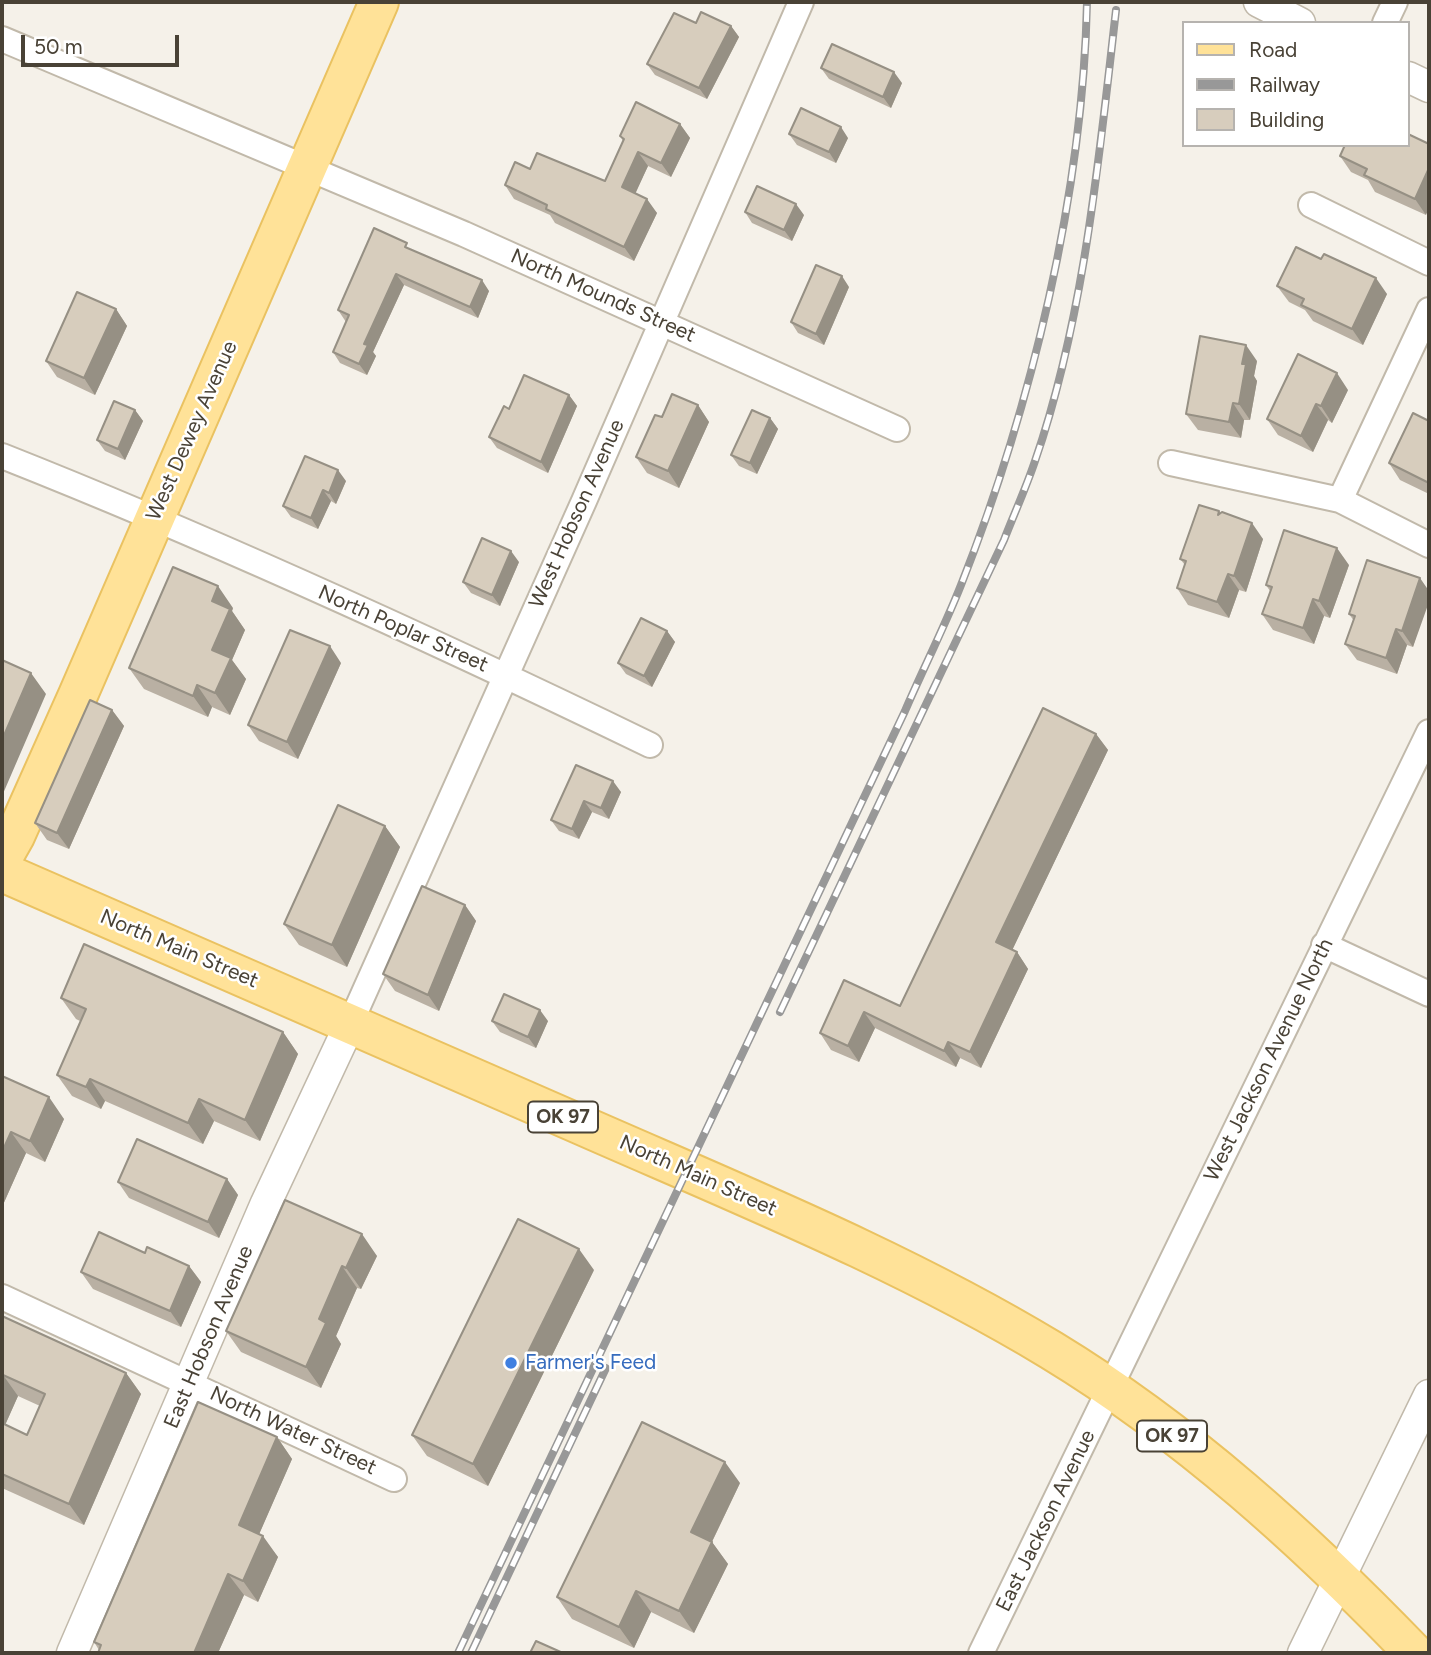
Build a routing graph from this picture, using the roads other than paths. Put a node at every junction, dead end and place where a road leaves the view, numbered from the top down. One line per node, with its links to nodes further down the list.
1 (379, 2): 10 (main road, West Dewey Avenue)
2 (801, 2): 14 (street, West Hobson Avenue)
3 (1259, 2): 5 (street)
4 (1395, 2): 6 (street)
5 (1296, 21)
6 (1386, 21)
7 (2, 40): 10 (street, North Mounds Street)
8 (1410, 78): 9 (street)
9 (1429, 87)
10 (307, 167): 14 (street, North Mounds Street); 19 (main road, West Dewey Avenue)
11 (1311, 205): 12 (street)
12 (1429, 263)
13 (1429, 310): 18 (street)
14 (660, 321): 15 (street, North Mounds Street); 21 (street, West Hobson Avenue)
15 (897, 429)
16 (2, 456): 19 (street, North Poplar Street)
17 (1171, 463): 18 (street)
18 (1340, 500): 20 (street)
19 (154, 518): 21 (street, North Poplar Street); 24 (main road, West Dewey Avenue)
20 (1429, 545)
21 (506, 676): 23 (street, North Poplar Street); 28 (street, West Hobson Avenue)
22 (1429, 732): 26 (street, West Jackson Avenue North)
23 (650, 745)
24 (2, 859)
25 (2, 872): 28 (main road, North Main Street / OK 97)
26 (1324, 945): 27 (street); 31 (street, West Jackson Avenue North)
27 (1429, 994)
28 (350, 1024): 30 (street, East Hobson Avenue); 31 (main road, North Main Street / OK 97)
29 (2, 1297): 30 (street, North Water Street)
30 (190, 1382): 33 (street, North Water Street); 35 (street, East Hobson Avenue)
31 (1111, 1390): 34 (main road, North Main Street / OK 97); 36 (street, East Jackson Avenue)
32 (1429, 1395): 34 (street)
33 (394, 1479)
34 (1339, 1576): 37 (street); 38 (main road, OK 97)
35 (72, 1653)
36 (981, 1653)
37 (1303, 1653)
38 (1414, 1653)

